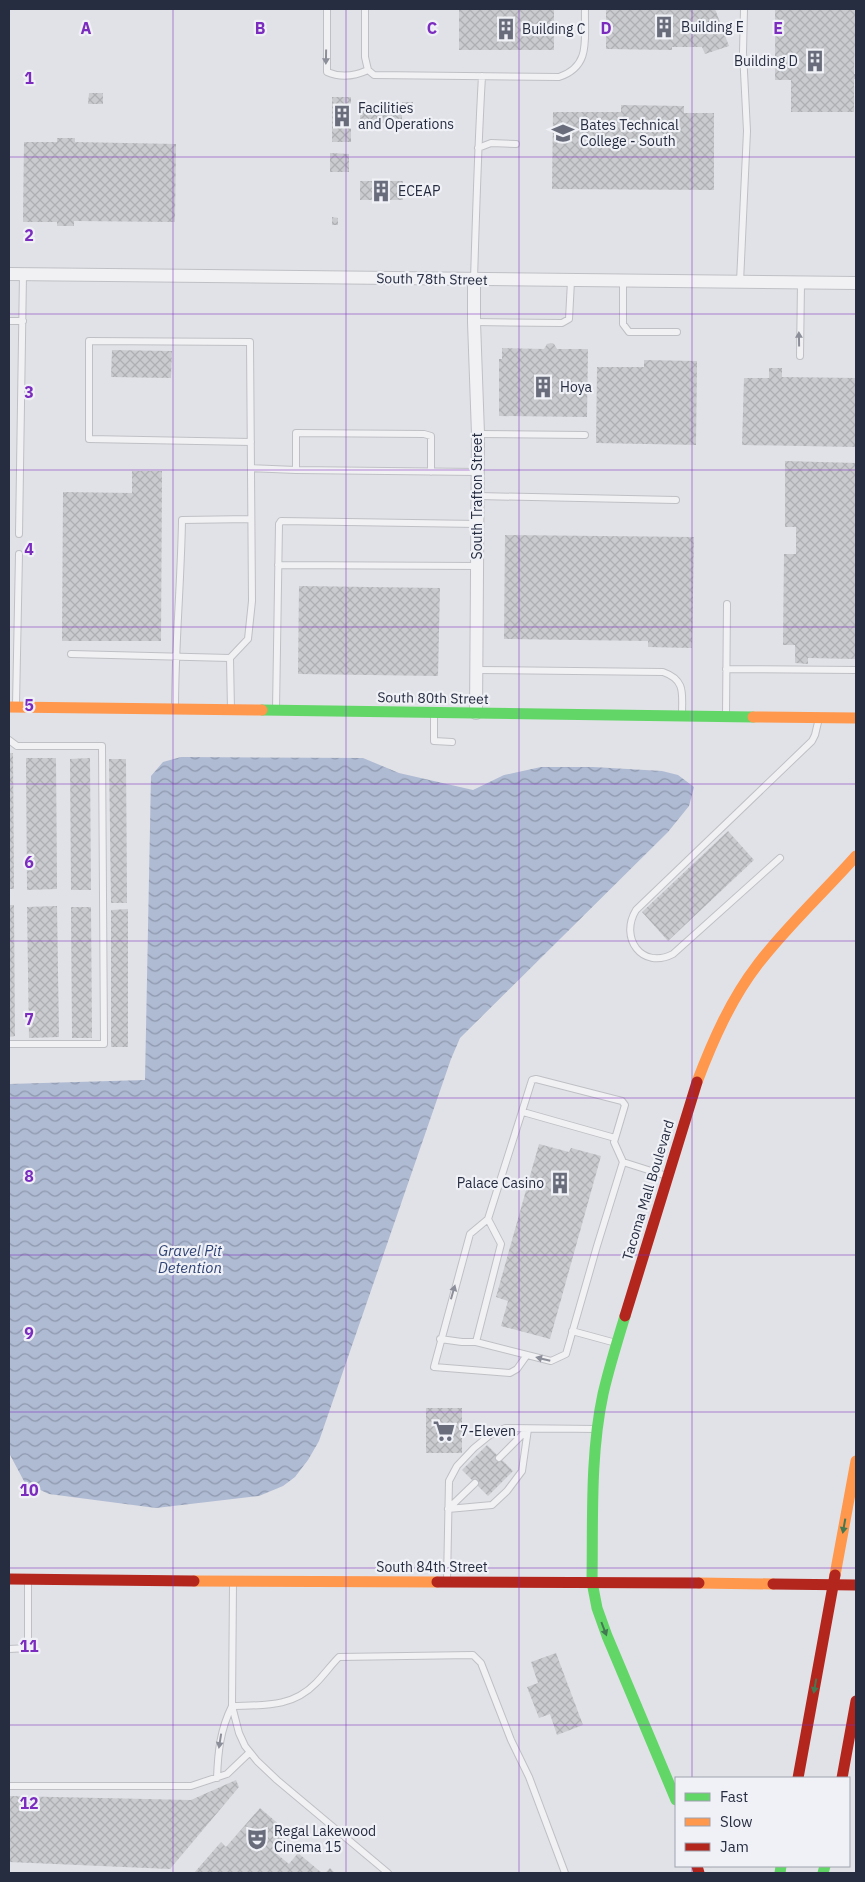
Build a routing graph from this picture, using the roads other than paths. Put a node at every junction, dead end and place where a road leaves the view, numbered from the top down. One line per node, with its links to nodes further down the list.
1 (327, 9): 5 (lane, one-way to 5)
2 (365, 9): 5 (lane)
3 (585, 9): 6 (lane)
4 (744, 9): 14 (lane)
5 (368, 70): 6 (lane)
6 (482, 76): 8 (lane)
7 (516, 144): 8 (lane)
8 (478, 148): 11 (lane)
9 (9, 274): 10 (street, South 78th Street)
10 (23, 274): 11 (street, South 78th Street); 18 (lane)
11 (474, 280): 12 (street, South 78th Street); 19 (street, South Trafton Street)
12 (571, 281): 13 (street, South 78th Street); 19 (lane)
13 (623, 281): 14 (street, South 78th Street); 20 (lane)
14 (740, 282): 15 (street, South 78th Street)
15 (801, 283): 16 (street, South 78th Street); 21 (lane, one-way to 15)
16 (856, 284)
17 (9, 321): 18 (lane)
18 (22, 321): 33 (lane)
19 (474, 322): 22 (street, South Trafton Street)
20 (677, 332)
21 (800, 356)
22 (478, 434): 23 (lane); 28 (street, South Trafton Street)
23 (585, 435)
24 (251, 442): 24 (lane); 25 (lane)
25 (251, 468): 26 (lane); 31 (lane)
26 (296, 470): 27 (lane); 27 (lane)
27 (431, 472): 28 (lane)
28 (478, 472): 29 (street, South Trafton Street)
29 (478, 496): 30 (lane); 32 (street, South Trafton Street)
30 (676, 500)
31 (251, 519): 39 (lane); 40 (lane)
32 (478, 524): 35 (lane); 36 (street, South Trafton Street)
33 (19, 534)
34 (20, 554): 42 (lane)
35 (278, 565): 36 (lane); 49 (lane)
36 (477, 566): 44 (street, South Trafton Street)
37 (726, 604): 43 (lane)
38 (71, 654): 39 (lane)
39 (176, 657): 40 (lane); 47 (lane)
40 (230, 658): 48 (lane)
41 (9, 659): 42 (lane)
42 (17, 660): 46 (lane)
43 (726, 669): 45 (lane); 53 (lane)
44 (477, 670): 51 (street, South Trafton Street); 52 (lane)
45 (856, 670)
46 (12, 707): 47 (main road, South 80th Street)
47 (176, 710): 48 (main road, South 80th Street)
48 (231, 710): 49 (main road, South 80th Street)
49 (276, 711): 50 (main road, South 80th Street)
50 (434, 712): 51 (main road, South 80th Street); 57 (lane)
51 (476, 713): 52 (main road, South 80th Street)
52 (682, 716): 53 (main road, South 80th Street)
53 (726, 716): 54 (main road, South 80th Street)
54 (819, 718): 55 (main road, South 80th Street); 59 (lane)
55 (856, 718)
56 (9, 740): 60 (lane)
57 (452, 742)
58 (856, 856): 64 (main road, Tacoma Mall Boulevard)
59 (780, 858)
60 (9, 1044)
61 (523, 1112): 62 (lane); 62 (lane); 65 (lane)
62 (615, 1138): 63 (lane)
63 (623, 1162): 64 (lane); 66 (lane)
64 (668, 1176): 69 (main road, Tacoma Mall Boulevard)
65 (488, 1219): 67 (lane, one-way to 65); 68 (lane)
66 (572, 1331): 69 (lane); 70 (lane, one-way to 70)
67 (440, 1339): 68 (lane); 70 (lane)
68 (476, 1342): 70 (lane)
69 (618, 1343): 72 (main road, Tacoma Mall Boulevard)
70 (527, 1355)
71 (528, 1429): 72 (lane); 73 (lane); 76 (lane); 76 (lane)
72 (597, 1429): 81 (main road, Tacoma Mall Boulevard)
73 (500, 1458)
74 (856, 1461): 87 (main road, one-way to 87)
75 (475, 1483): 76 (lane)
76 (448, 1509): 80 (lane)
77 (9, 1579): 78 (main road, South 84th Street)
78 (28, 1579): 79 (main road, South 84th Street); 83 (lane)
79 (233, 1582): 80 (main road, South 84th Street); 85 (lane)
80 (446, 1582): 81 (main road, South 84th Street)
81 (592, 1582): 82 (main road, South 84th Street, bridge); 91 (main road, Tacoma Mall Boulevard, one-way to 91)
82 (856, 1585)
83 (9, 1649)
84 (856, 1701): 88 (main road)
85 (232, 1706): 86 (lane); 89 (lane, one-way to 89); 93 (lane)
86 (250, 1753): 89 (lane); 92 (lane)
87 (798, 1777)
88 (842, 1777)
89 (217, 1778): 90 (lane)
90 (9, 1786)
91 (675, 1798)
92 (388, 1873)
93 (565, 1873)

